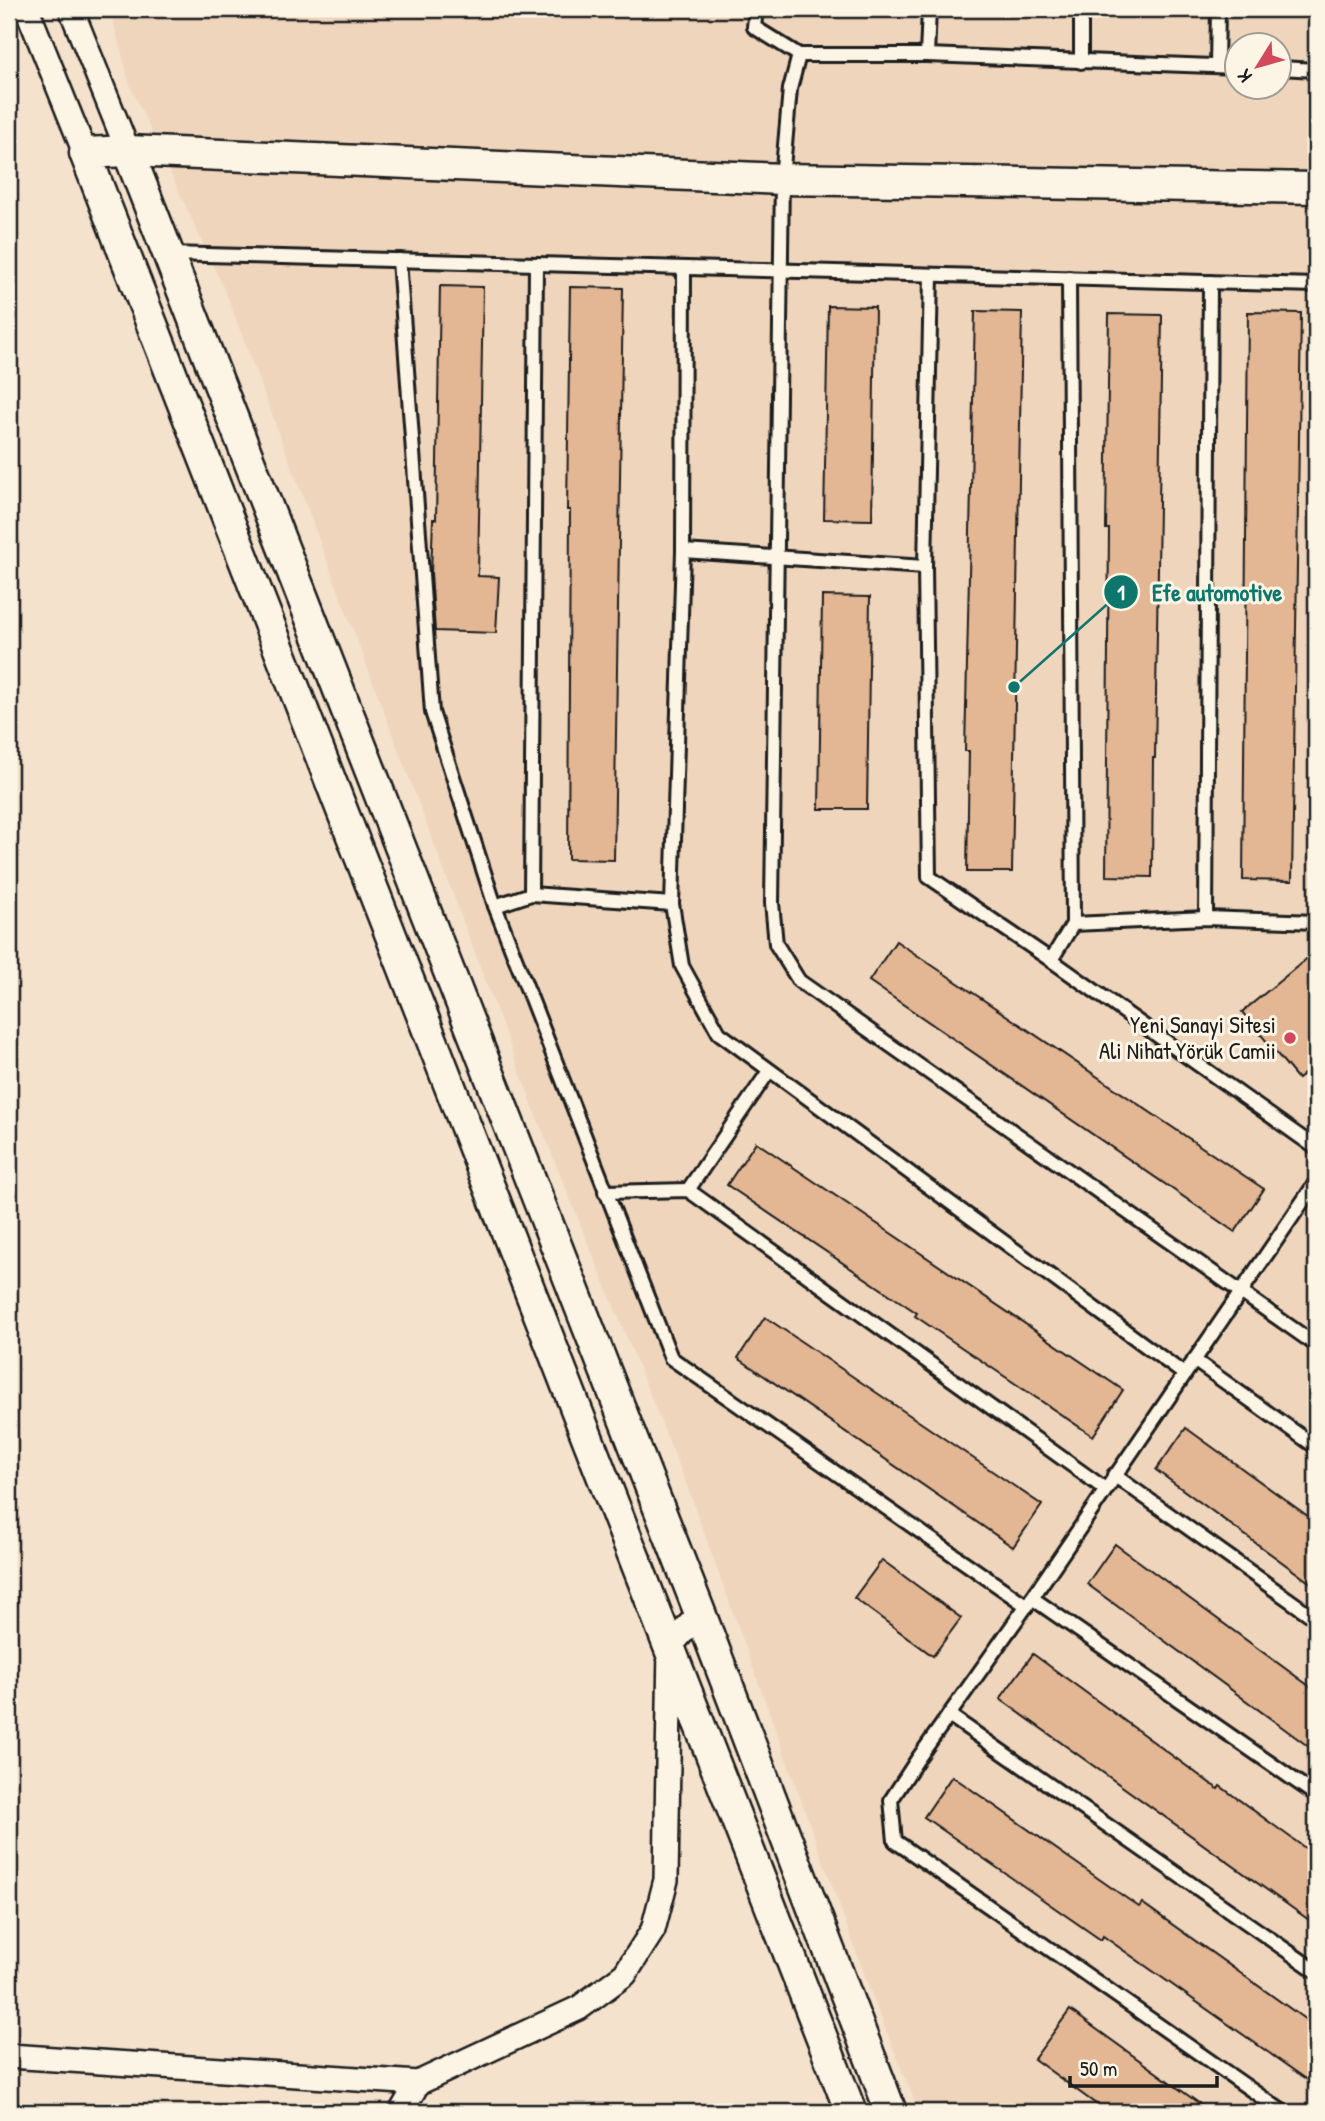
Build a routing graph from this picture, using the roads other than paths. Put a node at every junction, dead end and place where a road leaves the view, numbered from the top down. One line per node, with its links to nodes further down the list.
1 (27, 9): 15 (street)
2 (71, 9): 14 (street)
3 (757, 9): 7 (lane)
4 (929, 9): 8 (lane)
5 (1081, 9): 9 (lane)
6 (1218, 9): 10 (lane)
7 (799, 55): 8 (lane); 16 (lane)
8 (927, 55): 9 (lane)
9 (1081, 62): 10 (lane)
10 (1217, 66): 11 (lane)
11 (1224, 66)
12 (1294, 69): 13 (lane)
13 (1316, 70)
14 (128, 151): 15 (street); 16 (street); 18 (street)
15 (85, 153): 52 (street)
16 (782, 179): 17 (street); 22 (lane)
17 (1316, 188)
18 (168, 254): 19 (lane); 50 (street)
19 (399, 260): 20 (lane); 32 (lane)
20 (536, 264): 21 (lane); 30 (lane)
21 (684, 268): 22 (lane); 27 (lane)
22 (781, 271): 23 (lane); 28 (lane)
23 (931, 275): 24 (lane); 29 (lane)
24 (1069, 278): 25 (lane); 35 (lane)
25 (1210, 282): 26 (lane); 33 (lane)
26 (1316, 285)
27 (684, 551): 28 (lane); 31 (lane)
28 (776, 556): 29 (lane); 42 (lane)
29 (925, 567): 36 (lane)
30 (531, 894): 31 (lane); 32 (lane)
31 (672, 904): 37 (lane)
32 (495, 906): 41 (lane)
33 (1206, 918): 34 (lane); 35 (lane)
34 (1316, 922)
35 (1073, 924): 36 (lane)
36 (1051, 960): 38 (lane)
37 (769, 1072): 40 (lane); 45 (lane)
38 (1316, 1148)
39 (1316, 1182): 42 (lane)
40 (688, 1190): 41 (lane); 48 (lane)
41 (605, 1192): 49 (lane)
42 (1241, 1293): 43 (lane); 44 (lane)
43 (1316, 1345)
44 (1194, 1360): 45 (lane); 46 (lane)
45 (1184, 1374): 47 (lane)
46 (1316, 1447)
47 (1114, 1475): 48 (lane); 51 (lane)
48 (1105, 1489): 49 (lane)
49 (1029, 1602): 53 (lane); 54 (lane)
50 (700, 1613): 52 (street); 60 (street)
51 (1316, 1619)
52 (670, 1646): 57 (street); 59 (street)
53 (949, 1715): 55 (lane); 61 (lane)
54 (1316, 1795)
55 (1316, 1971)
56 (9, 2056): 57 (street)
57 (418, 2082): 58 (street)
58 (401, 2112)
59 (851, 2112)
60 (891, 2112)
61 (1283, 2112)

